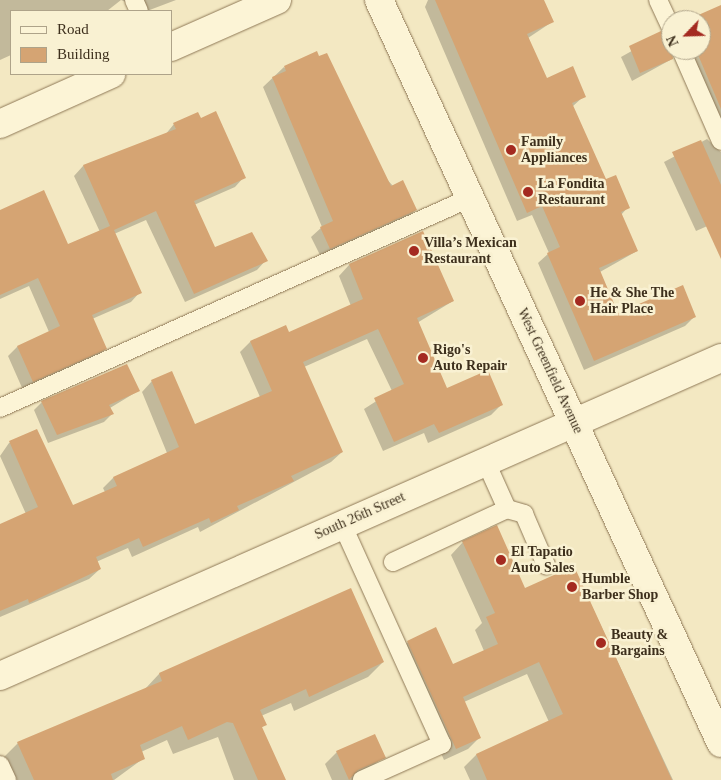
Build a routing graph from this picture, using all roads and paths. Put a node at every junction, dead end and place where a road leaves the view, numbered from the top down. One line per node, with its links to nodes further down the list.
1 (277, 0): 3 (street)
2 (379, 0): 8 (street, West Greenfield Avenue)
3 (172, 47)
4 (685, 60): 7 (lane)
5 (109, 75): 6 (street)
6 (0, 124)
7 (721, 140)
8 (470, 198): 10 (lane); 11 (street, West Greenfield Avenue)
9 (721, 358): 11 (street, South 26th Street)
10 (0, 408)
11 (573, 422): 12 (street, South 26th Street); 18 (street, West Greenfield Avenue)
12 (485, 460): 13 (lane); 14 (street, South 26th Street)
13 (507, 509): 15 (lane); 16 (lane)
14 (342, 524): 17 (street, South 26th Street); 21 (lane)
15 (393, 562)
16 (546, 565)
17 (0, 676)
18 (721, 743)
19 (0, 765): 20 (lane)
20 (7, 780)
21 (362, 780)

